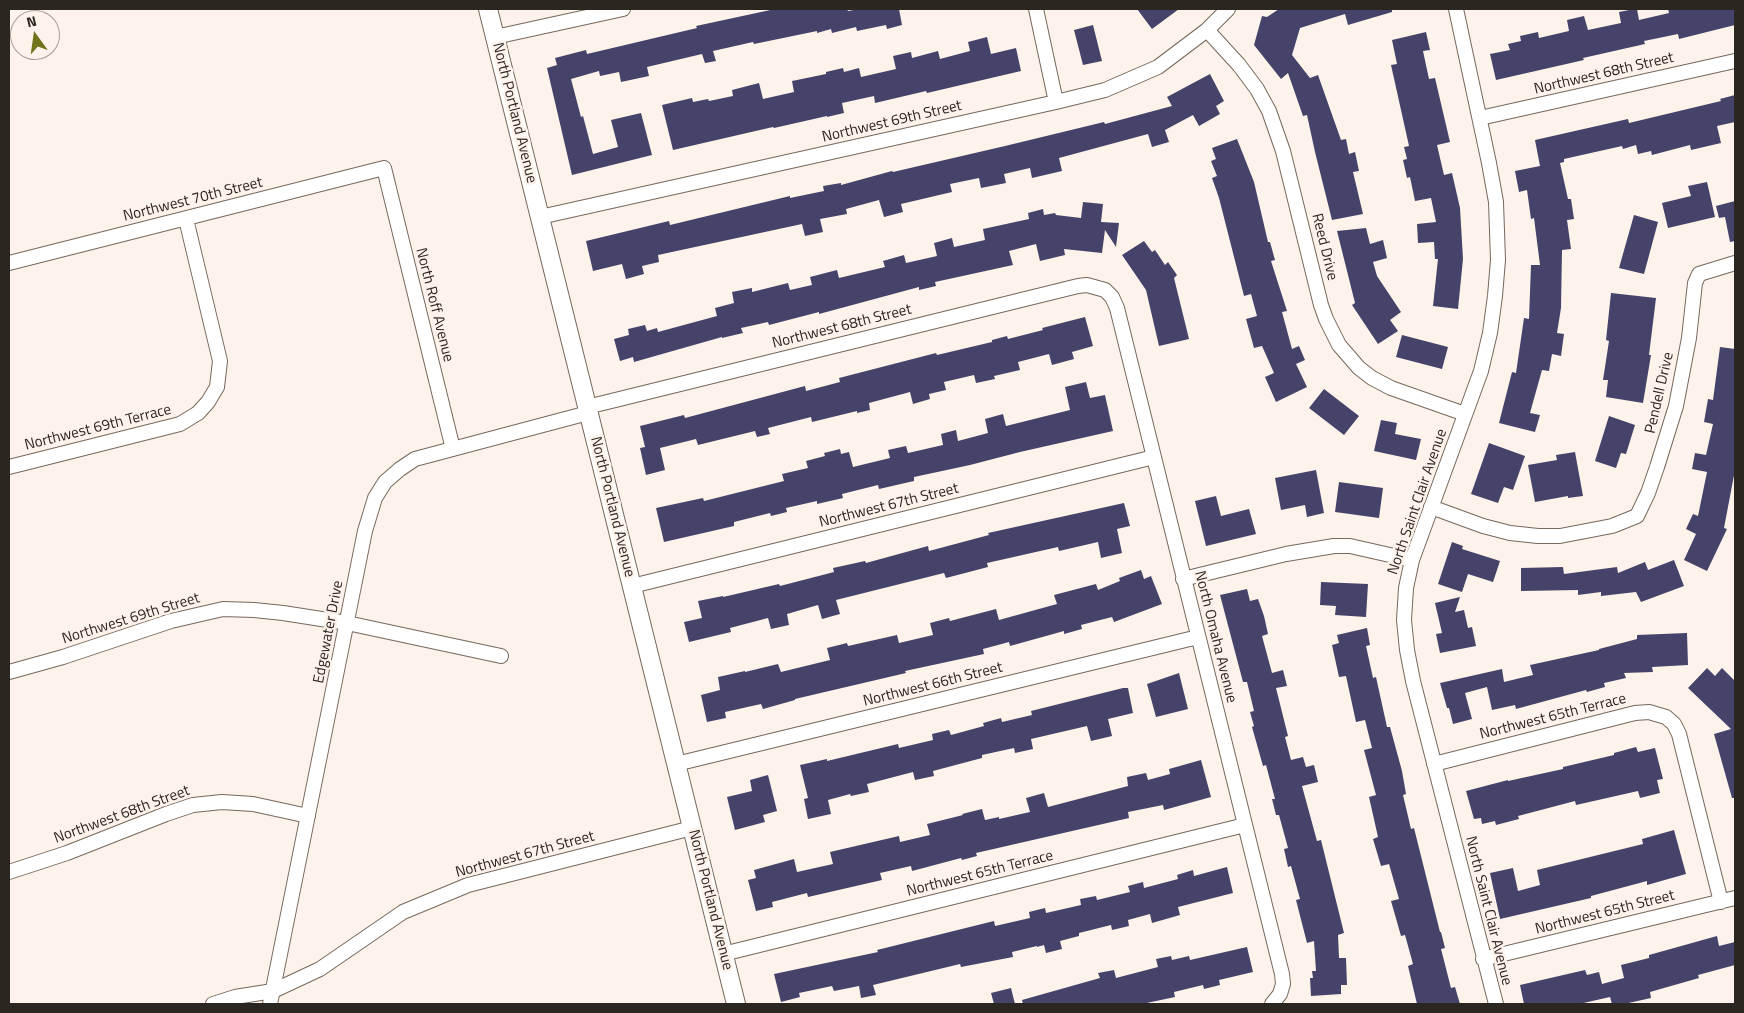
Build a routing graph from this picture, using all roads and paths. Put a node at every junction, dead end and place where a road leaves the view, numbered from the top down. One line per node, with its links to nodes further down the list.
1 (488, 9): 7 (street, North Portland Avenue)
2 (623, 9): 7 (street)
3 (1036, 9): 9 (street)
4 (1228, 9): 6 (street, Northwest 69th Street)
5 (1456, 9): 10 (street, North Saint Clair Avenue)
6 (1208, 30): 9 (street, Northwest 69th Street); 18 (street, Reed Drive)
7 (495, 37): 12 (street, North Portland Avenue)
8 (1735, 61): 10 (street, Northwest 68th Street)
9 (1056, 102): 12 (street, Northwest 69th Street)
10 (1480, 118): 18 (street, North Saint Clair Avenue)
11 (384, 168): 13 (street, Northwest 70th Street); 19 (street, North Roff Avenue)
12 (540, 217): 17 (street, North Portland Avenue)
13 (186, 219): 15 (street, Northwest 70th Street); 21 (street, Northwest 69th Terrace)
14 (1735, 263): 22 (street, Pendell Drive)
15 (9, 264)
16 (1105, 290): 17 (street, Northwest 68th Street); 20 (street, North Omaha Avenue)
17 (587, 410): 19 (street, Edgewater Drive); 25 (street, North Portland Avenue)
18 (1466, 414): 22 (street, North Saint Clair Avenue)
19 (453, 449): 26 (street, Edgewater Drive)
20 (1154, 458): 24 (street, North Omaha Avenue); 25 (street, Northwest 67th Street)
21 (9, 467)
22 (1431, 507): 23 (street, North Saint Clair Avenue)
23 (1412, 560): 24 (street); 31 (street, North Saint Clair Avenue)
24 (1183, 579): 27 (street, North Omaha Avenue)
25 (632, 586): 30 (street, North Portland Avenue)
26 (347, 623): 28 (street, Northwest 69th Street); 29 (street, Northwest 69th Street); 32 (street, Edgewater Drive)
27 (1198, 637): 30 (street, Northwest 66th Street); 33 (street, North Omaha Avenue)
28 (501, 656)
29 (9, 672)
30 (676, 764): 34 (street, North Portland Avenue)
31 (1434, 764): 36 (street, Northwest 65th Terrace); 38 (street, North Saint Clair Avenue)
32 (308, 816): 35 (street, Northwest 68th Street); 39 (street, Edgewater Drive)
33 (1245, 825): 37 (street, Northwest 65th Terrace); 40 (street, North Omaha Avenue)
34 (692, 828): 37 (street, North Portland Avenue); 39 (street, Northwest 67th Street)
35 (9, 872)
36 (1728, 900): 38 (street, Northwest 65th Street)
37 (723, 954): 42 (street, North Portland Avenue)
38 (1483, 959): 43 (street, North Saint Clair Avenue)
39 (271, 998): 41 (street, Northwest 67th Street)
40 (1276, 999)
41 (213, 1004)
42 (736, 1004)
43 (1496, 1004)

